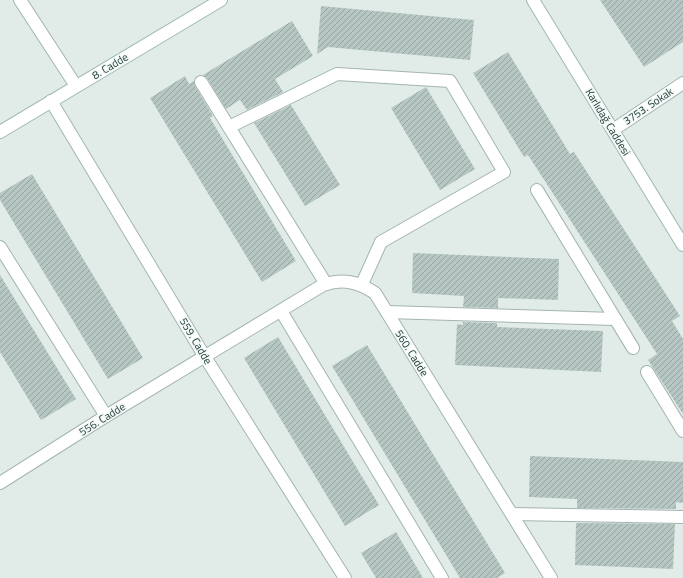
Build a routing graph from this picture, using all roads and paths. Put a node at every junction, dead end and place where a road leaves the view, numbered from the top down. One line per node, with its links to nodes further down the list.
1 (20, 0): 6 (street)
2 (221, 0): 6 (street, 8. Cadde)
3 (534, 0): 9 (street, Karlıdağ Caddesi)
4 (201, 82): 8 (street)
5 (683, 82): 9 (street, 3753. Sokak)
6 (76, 86): 7 (street, 8. Cadde)
7 (51, 101): 10 (street, 8. Cadde); 20 (street, 559. Cadde)
8 (229, 127): 14 (street); 15 (street)
9 (613, 130): 12 (street, Karlıdağ Caddesi)
10 (0, 132)
11 (537, 190): 18 (street)
12 (683, 245)
13 (0, 247): 22 (street)
14 (326, 284): 15 (street); 16 (street)
15 (362, 284): 17 (street, 560. Cadde)
16 (281, 311): 20 (street); 28 (street)
17 (387, 312): 18 (street); 25 (street, 560. Cadde)
18 (615, 319): 19 (street)
19 (633, 348)
20 (205, 357): 22 (street, 556. Cadde); 27 (street, 559. Cadde)
21 (647, 372): 23 (street)
22 (106, 416): 24 (street, 556. Cadde)
23 (683, 431)
24 (0, 483)
25 (512, 514): 26 (street); 29 (street, 560. Cadde)
26 (683, 517)
27 (345, 578)
28 (442, 578)
29 (551, 578)

